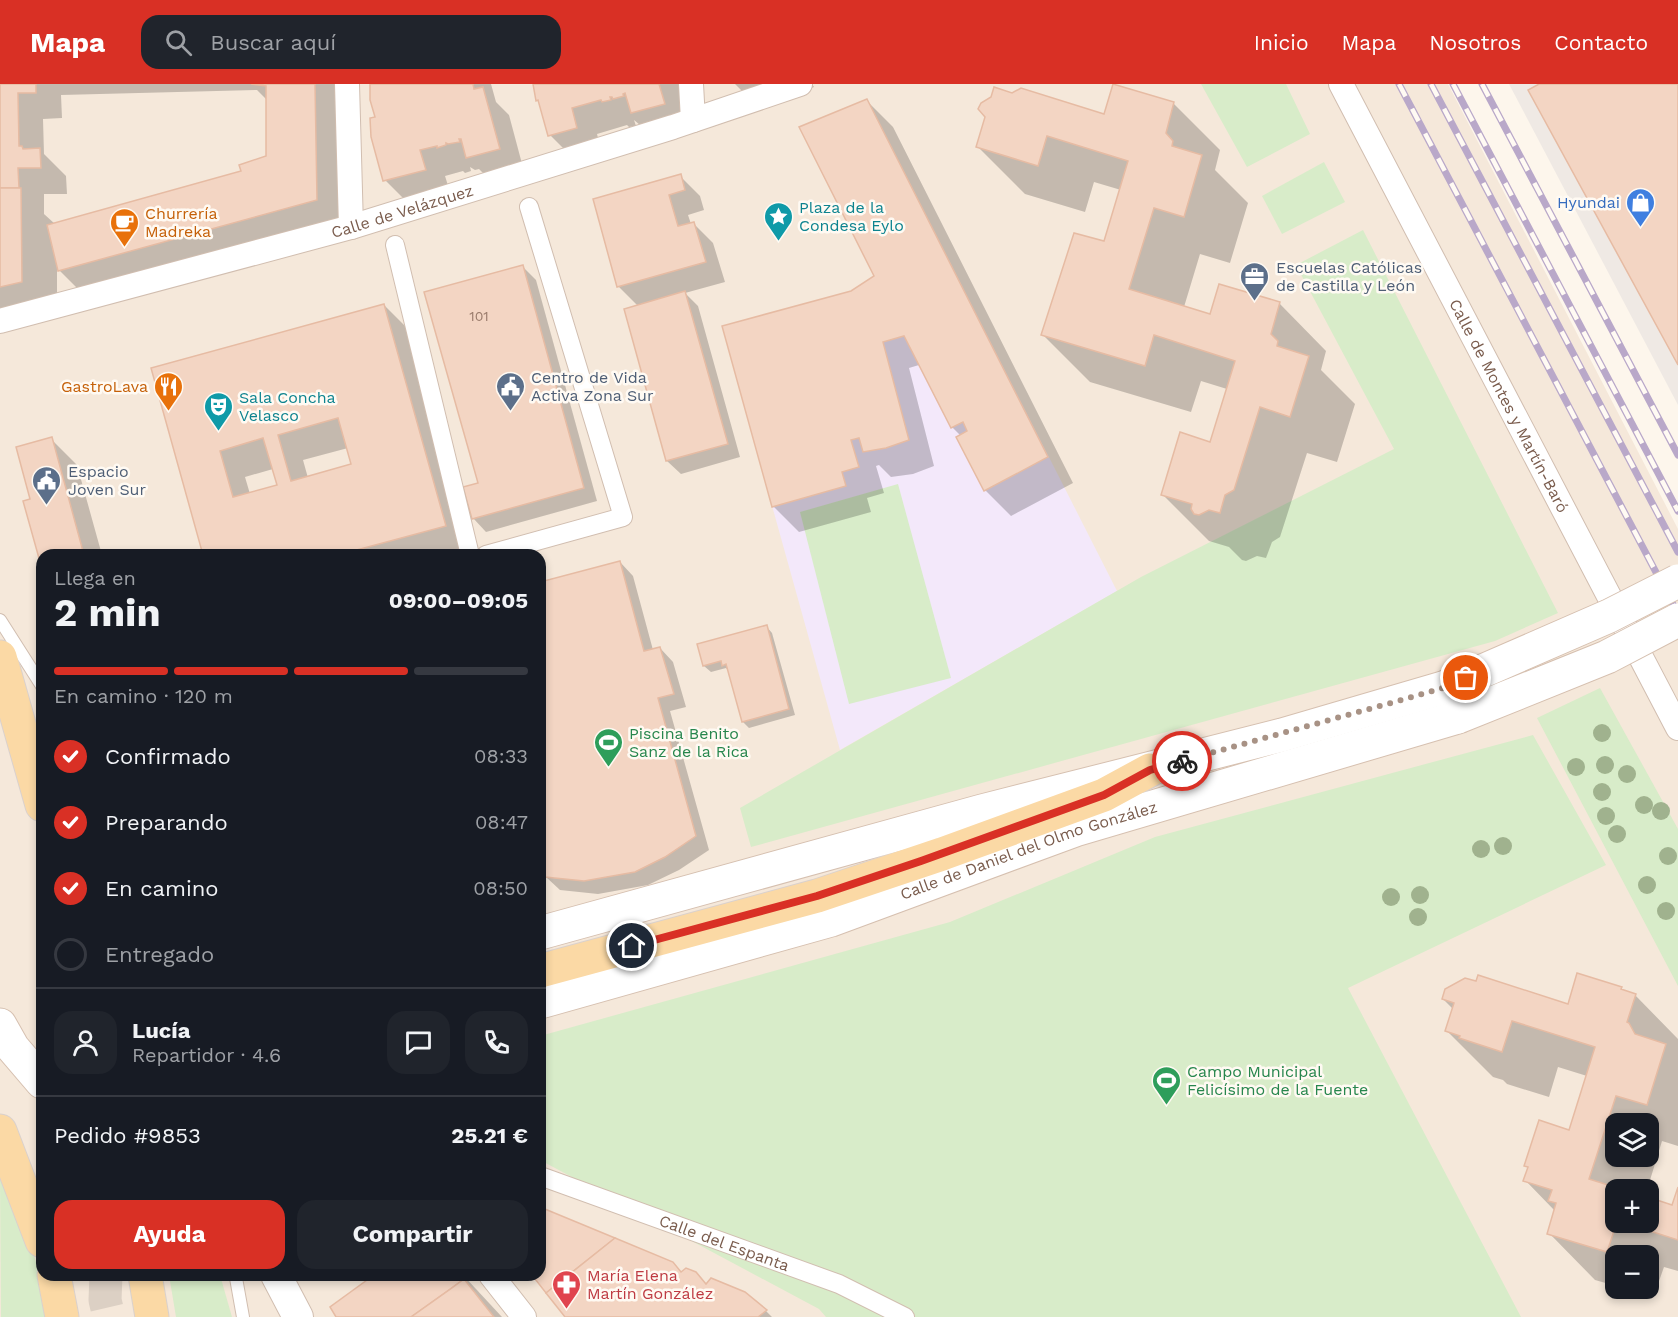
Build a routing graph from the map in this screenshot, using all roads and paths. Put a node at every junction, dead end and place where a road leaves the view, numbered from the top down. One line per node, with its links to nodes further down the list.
1 (347, 84): 7 (street)
2 (691, 84): 5 (street)
3 (800, 84): 5 (street, Calle de Velázquez)
4 (1341, 84): 17 (street, Calle de Montes y Martín-Baró)
5 (693, 120): 7 (street, Calle de Velázquez)
6 (529, 207): 11 (street)
7 (351, 227): 9 (street, Calle de Velázquez)
8 (395, 245): 10 (street, Calle de Velázquez)
9 (0, 321)
10 (469, 549)
11 (508, 549)
12 (1678, 581): 18 (main road, bridge)
13 (0, 620): 16 (lane)
14 (1678, 620): 22 (main road, Calle de Daniel del Olmo González, bridge)
15 (0, 657): 19 (main road)
16 (36, 677)
17 (1678, 728)
18 (1150, 770): 20 (main road); 21 (main road)
19 (36, 784)
20 (546, 931)
21 (546, 969)
22 (546, 1000)
23 (0, 1025): 24 (main road)
24 (36, 1075)
25 (0, 1131): 27 (main road)
26 (546, 1178): 38 (street, Calle del Espanta)
27 (36, 1224)
28 (55, 1281): 34 (main road)
29 (146, 1281): 35 (main road)
30 (237, 1281): 36 (lane)
31 (278, 1281): 33 (street)
32 (495, 1281): 37 (street)
33 (290, 1312)
34 (62, 1317)
35 (152, 1317)
36 (243, 1317)
37 (524, 1317)
38 (905, 1317)

